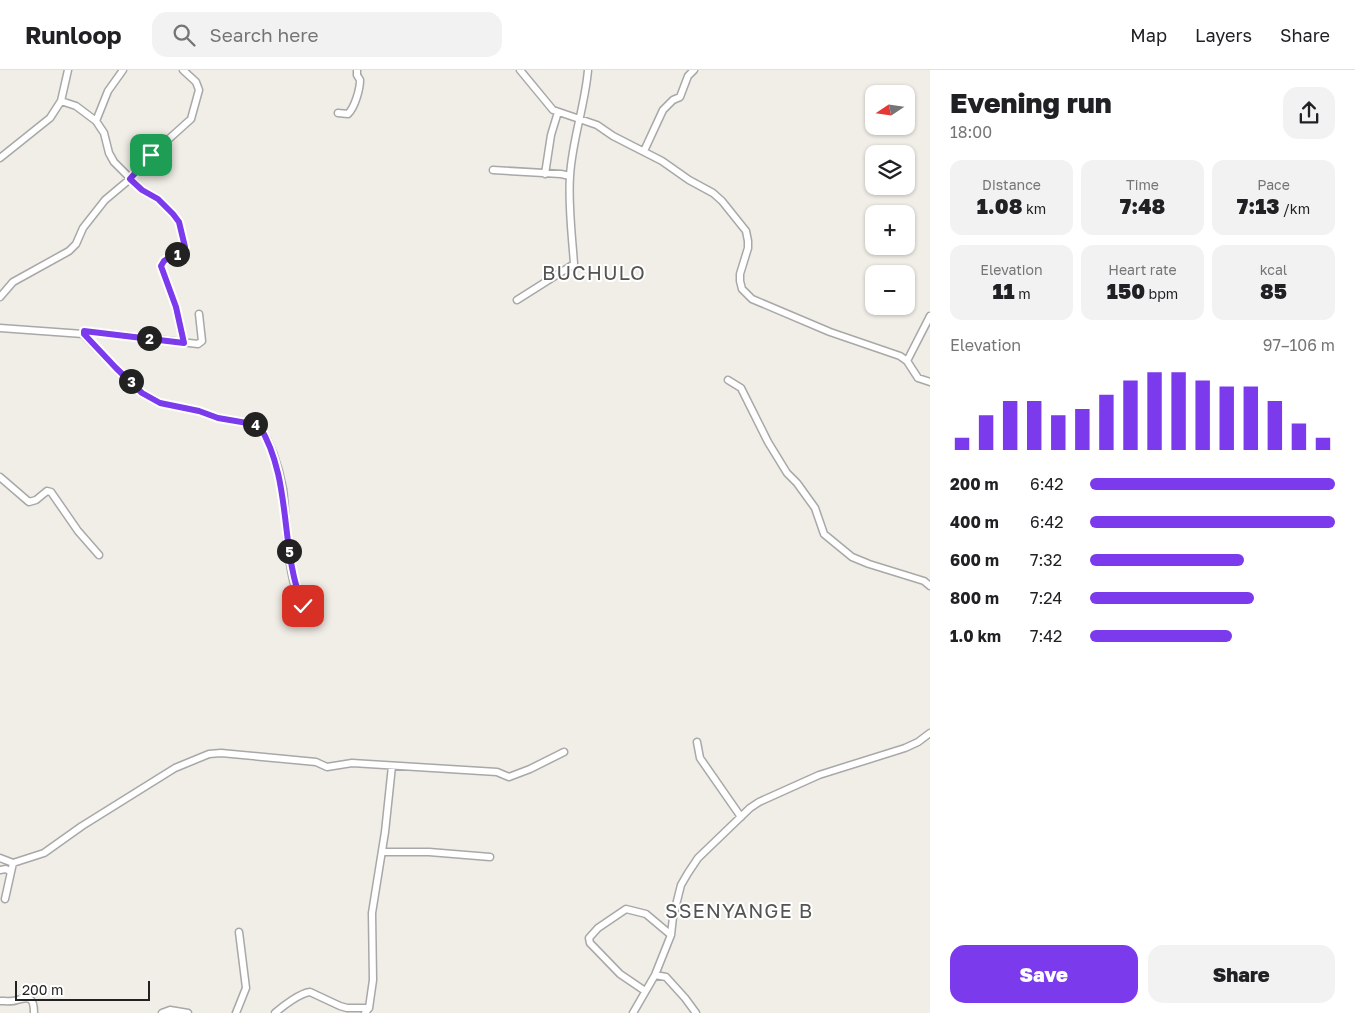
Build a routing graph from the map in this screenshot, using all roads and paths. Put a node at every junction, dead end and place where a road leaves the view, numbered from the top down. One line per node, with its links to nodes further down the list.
1 (68, 70): 8 (street)
2 (124, 70): 12 (street)
3 (183, 70): 18 (street)
4 (357, 70): 10 (street)
5 (520, 70): 9 (street)
6 (588, 70): 11 (street)
7 (694, 70): 13 (street)
8 (61, 101): 12 (street); 14 (street)
9 (558, 112): 11 (street); 16 (street)
10 (338, 113)
11 (580, 118): 13 (street); 17 (street)
12 (96, 121): 18 (street)
13 (644, 151): 26 (street)
14 (0, 158)
15 (493, 170): 16 (street)
16 (545, 174): 17 (street)
17 (570, 176): 20 (street)
18 (130, 179): 19 (street); 25 (street)
19 (0, 297)
20 (517, 300)
21 (199, 314): 25 (street)
22 (930, 316): 26 (street)
23 (0, 328): 24 (street)
24 (84, 334): 25 (street); 32 (street)
25 (184, 343)
26 (907, 361): 28 (street)
27 (728, 380): 31 (street)
28 (930, 382)
29 (0, 477): 30 (street)
30 (99, 555)
31 (930, 586)
32 (308, 611)
33 (930, 733): 37 (street)
34 (698, 742): 37 (street)
35 (564, 752): 36 (street)
36 (392, 766): 38 (street); 41 (street)
37 (741, 817): 46 (street)
38 (382, 852): 39 (street); 50 (street)
39 (490, 857)
40 (0, 858): 41 (street)
41 (12, 863): 43 (street)
42 (0, 870): 43 (street)
43 (11, 872): 44 (street)
44 (5, 899)
45 (239, 932): 54 (street)
46 (671, 935): 47 (street); 48 (street)
47 (654, 975): 48 (street); 57 (street)
48 (645, 991): 56 (street)
49 (0, 1001): 51 (street)
50 (367, 1011): 55 (street)
51 (34, 1013)
52 (162, 1013): 53 (street)
53 (188, 1013)
54 (236, 1013)
55 (275, 1013)
56 (633, 1013)
57 (696, 1013)

